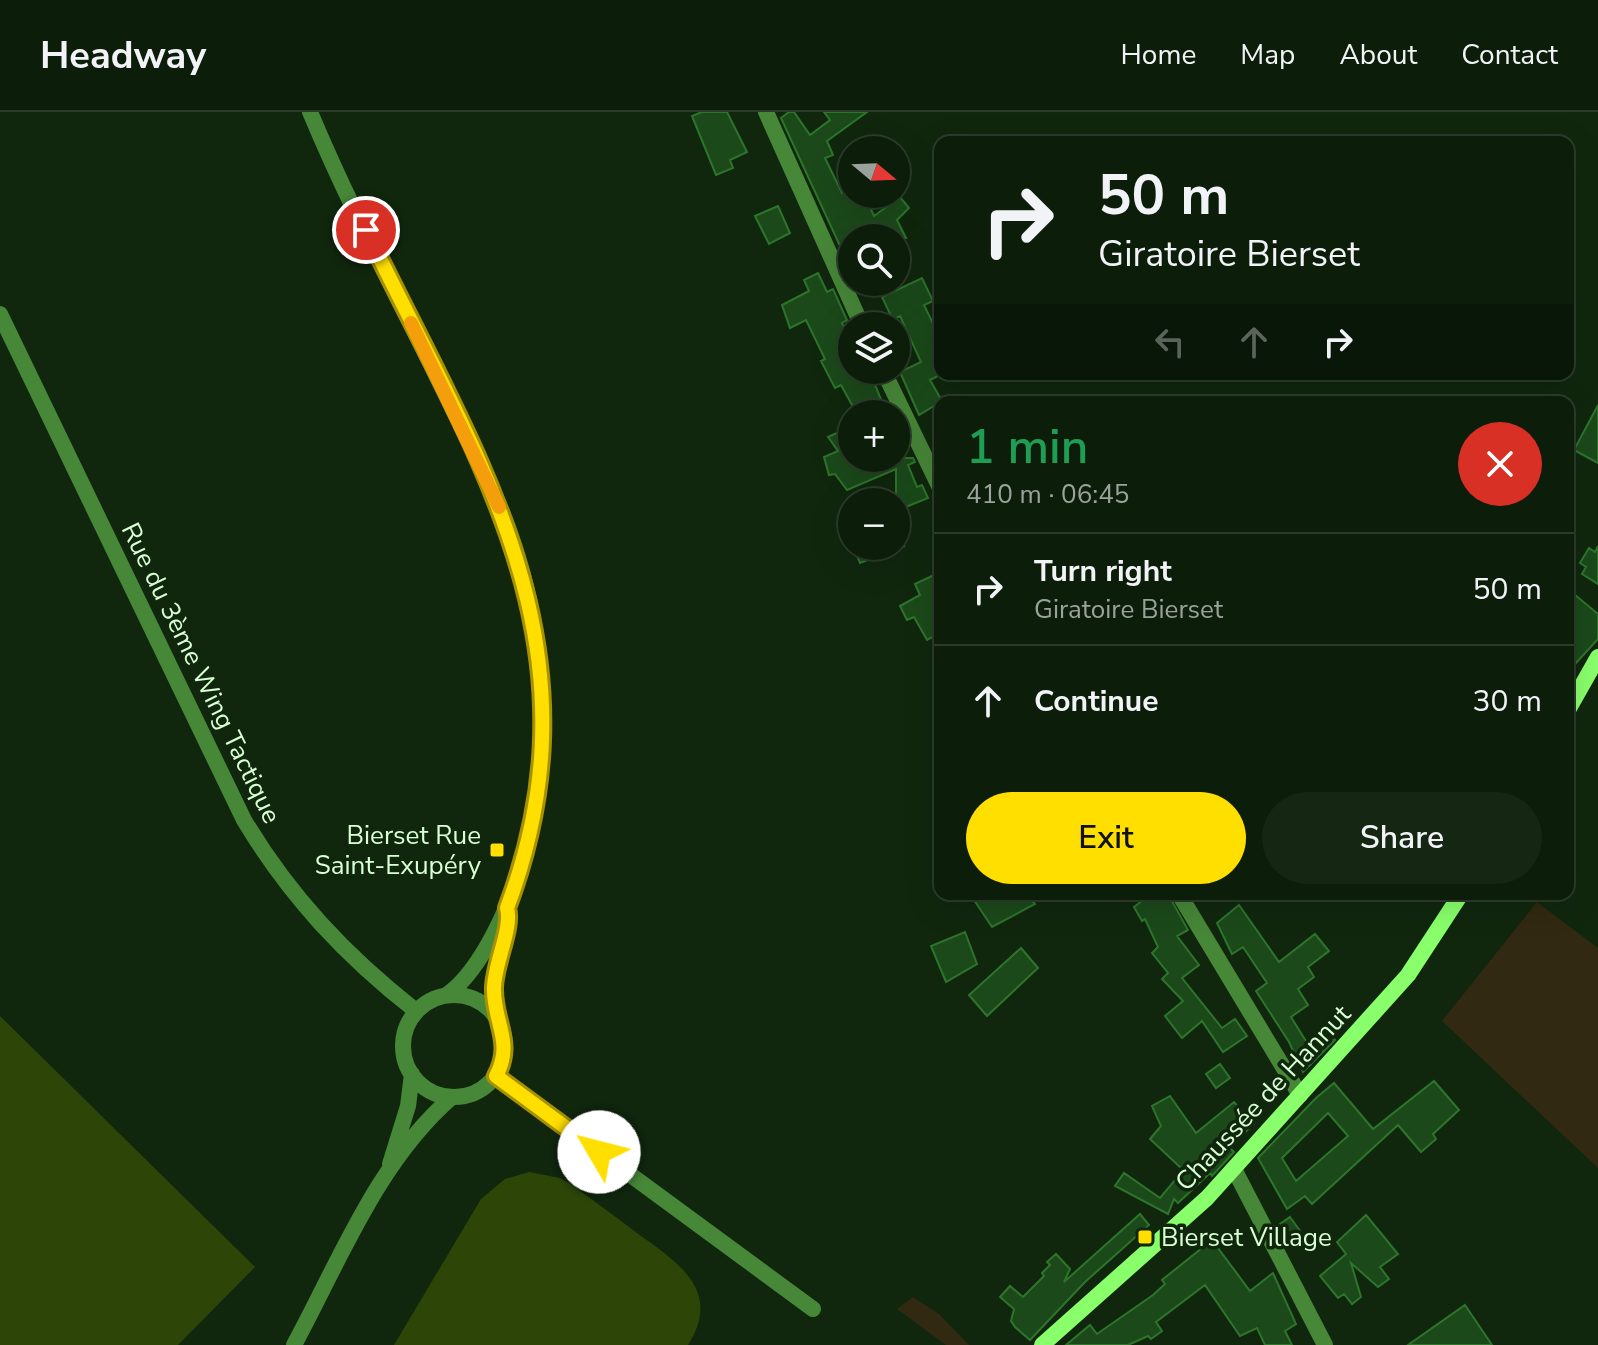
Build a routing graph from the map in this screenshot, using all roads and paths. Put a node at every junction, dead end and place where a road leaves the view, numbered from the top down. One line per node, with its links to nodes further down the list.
1 (310, 112): 11 (street)
2 (766, 112): 3 (street)
3 (856, 312)
4 (0, 314): 13 (street, Rue du 3ème Wing Tactique)
5 (890, 384): 6 (street)
6 (934, 476)
7 (1598, 657): 8 (main road)
8 (1574, 699)
9 (1183, 900): 17 (street)
10 (1457, 900): 17 (main road, Chaussée de Hannut)
11 (507, 908): 12 (street); 14 (street)
12 (448, 994): 13 (street); 14 (street)
13 (416, 1011): 15 (street)
14 (497, 1016): 16 (street)
15 (412, 1074): 18 (street); 19 (street)
16 (496, 1076): 18 (street); 21 (street)
17 (1300, 1095): 20 (main road, Chaussée de Hannut)
18 (452, 1097): 19 (street)
19 (390, 1165): 22 (street)
20 (1234, 1169): 23 (main road, Chaussée de Hannut); 24 (street)
21 (813, 1309)
22 (294, 1345)
23 (1042, 1345)
24 (1325, 1345)

